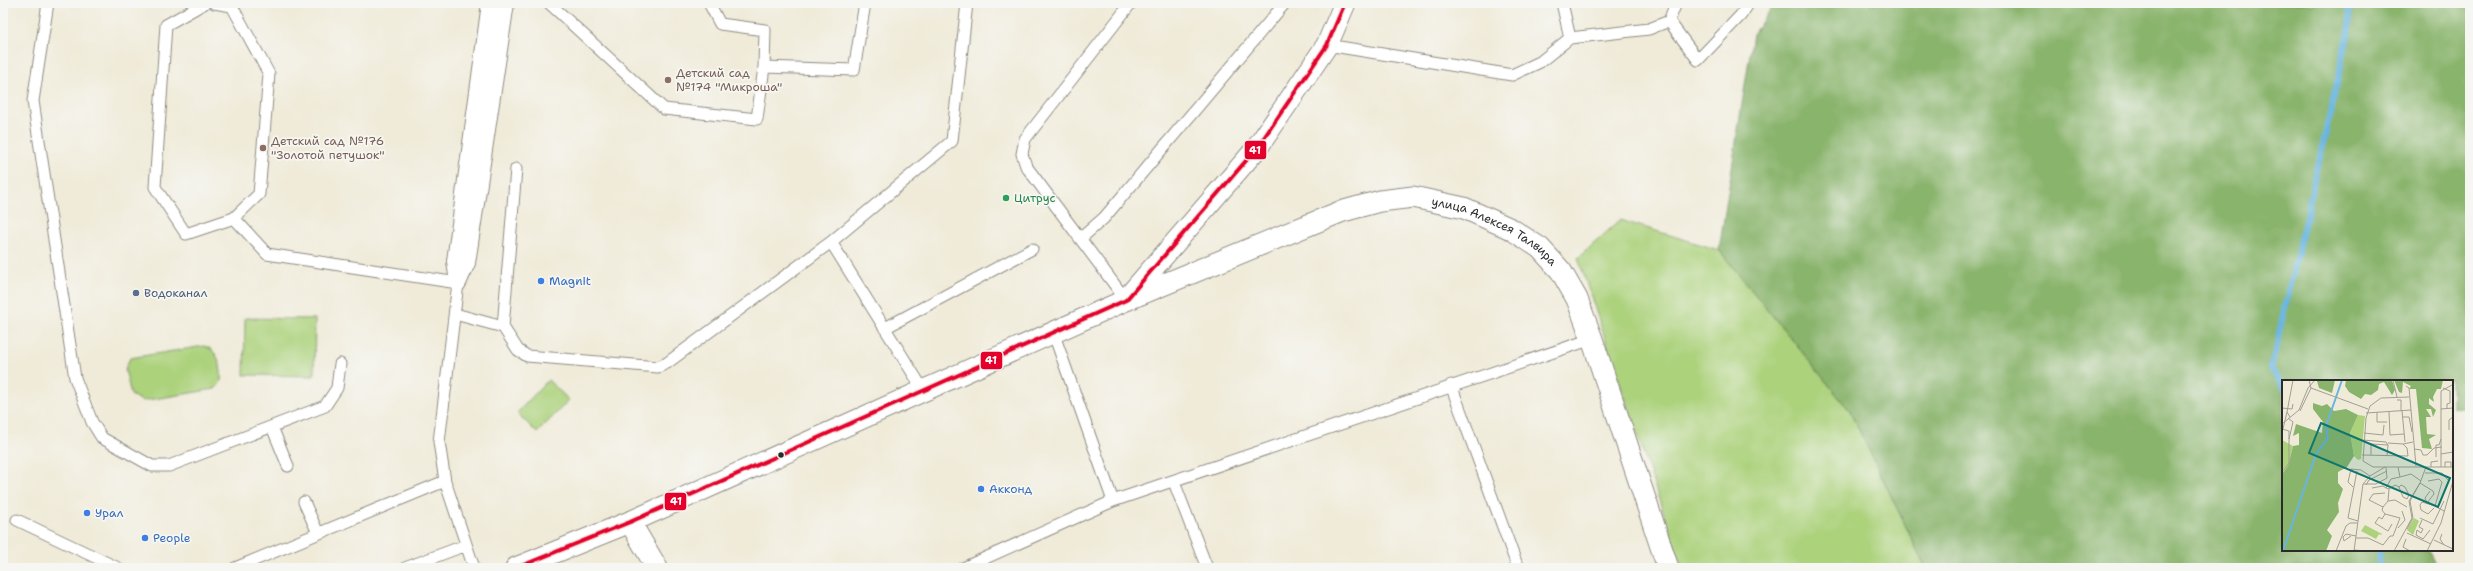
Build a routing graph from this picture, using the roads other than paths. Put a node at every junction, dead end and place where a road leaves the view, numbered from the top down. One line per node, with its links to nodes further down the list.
1 (48, 3): 35 (lane)
2 (205, 3): 21 (lane)
3 (214, 3): 21 (lane)
4 (490, 3): 25 (street)
5 (506, 3): 25 (street)
6 (549, 3): 19 (lane)
7 (709, 3): 19 (lane)
8 (865, 3): 19 (lane)
9 (967, 3): 23 (lane)
10 (1131, 3): 22 (lane)
11 (1285, 3): 22 (lane)
12 (1345, 3): 18 (street)
13 (1562, 3): 17 (lane)
14 (1676, 3): 16 (lane)
15 (1749, 3): 16 (lane)
16 (1669, 21): 17 (lane)
17 (1570, 38): 18 (lane)
18 (1327, 45): 26 (street)
19 (764, 67)
20 (516, 169): 28 (lane)
21 (234, 218): 25 (lane)
22 (1080, 239): 26 (lane)
23 (831, 242): 28 (lane); 29 (lane)
24 (1032, 249): 29 (lane)
25 (458, 283): 27 (lane)
26 (1126, 300): 30 (street, улица Алексея Талвира); 31 (street, улица Алексея Талвира)
27 (455, 314): 28 (lane); 37 (lane)
28 (504, 327)
29 (885, 328): 34 (lane)
30 (1054, 332): 34 (street, улица Алексея Талвира); 39 (lane)
31 (1592, 339): 33 (lane); 54 (street, улица Алексея Талвира)
32 (340, 364): 35 (lane)
33 (1451, 385): 38 (lane); 53 (lane)
34 (924, 391): 42 (street, улица Алексея Талвира)
35 (272, 427): 36 (lane)
36 (288, 466)
37 (445, 481): 43 (lane); 44 (lane)
38 (1174, 482): 39 (lane); 52 (lane)
39 (1114, 501): 51 (lane)
40 (304, 502): 43 (lane)
41 (17, 520): 45 (lane)
42 (630, 522): 49 (street, улица Алексея Талвира); 50 (street)
43 (318, 534): 46 (lane)
44 (466, 545): 47 (lane); 48 (lane)
45 (118, 568)
46 (235, 568)
47 (405, 568)
48 (474, 568)
49 (516, 568)
50 (657, 568)
51 (963, 568)
52 (1207, 568)
53 (1518, 568)
54 (1668, 568)

